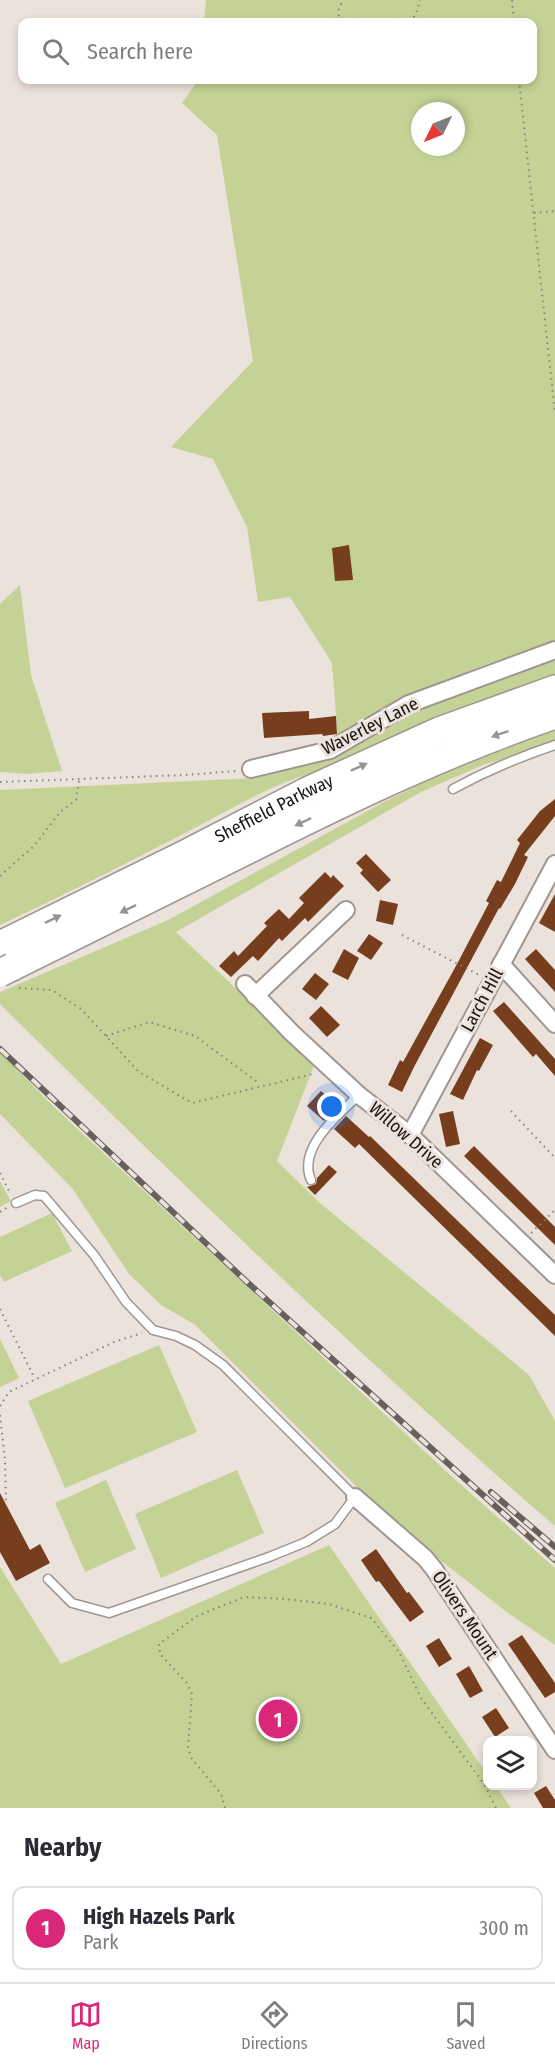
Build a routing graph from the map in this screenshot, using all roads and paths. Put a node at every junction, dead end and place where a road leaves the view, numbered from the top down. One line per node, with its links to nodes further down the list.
1 (343, 0): 4 (path)
2 (420, 0): 5 (path)
3 (512, 0): 6 (path)
4 (339, 18)
5 (413, 18)
6 (514, 18)
7 (519, 84): 9 (path)
8 (555, 211): 9 (path)
9 (533, 213): 10 (path)
10 (555, 413)
11 (555, 650): 15 (street, Waverley Lane)
12 (555, 689): 24 (highway, Sheffield Parkway, one-way to 12)
13 (555, 715): 24 (highway, Sheffield Parkway, one-way to 24)
14 (555, 745): 18 (lane)
15 (251, 769): 16 (path)
16 (79, 780): 17 (path); 20 (path)
17 (0, 782)
18 (453, 789)
19 (555, 864): 23 (street, Larch Hill)
20 (0, 876)
21 (346, 910): 30 (street, Willow Drive)
22 (402, 934): 25 (path)
23 (501, 964): 25 (street, Larch Hill); 26 (street)
24 (8, 968): 27 (path)
25 (492, 982): 32 (street, Larch Hill)
26 (555, 1024)
27 (106, 1036): 29 (path); 29 (path)
28 (315, 1073): 29 (path)
29 (261, 1085)
30 (359, 1095): 32 (street, Willow Drive); 35 (lane)
31 (511, 1111): 33 (path)
32 (410, 1135): 38 (street, Willow Drive)
33 (555, 1158)
34 (0, 1173): 36 (path)
35 (311, 1180)
36 (16, 1203): 41 (lane)
37 (555, 1210): 38 (path)
38 (521, 1242): 39 (street, Willow Drive)
39 (555, 1275)
40 (0, 1309): 42 (path)
41 (153, 1330): 42 (path); 45 (lane)
42 (35, 1379): 43 (path)
43 (0, 1406)
44 (0, 1415): 46 (path)
45 (355, 1497): 47 (lane); 48 (street, Olivers Mount)
46 (6, 1504)
47 (48, 1579)
48 (555, 1750)
49 (225, 1808): 50 (path)
50 (496, 1808)

